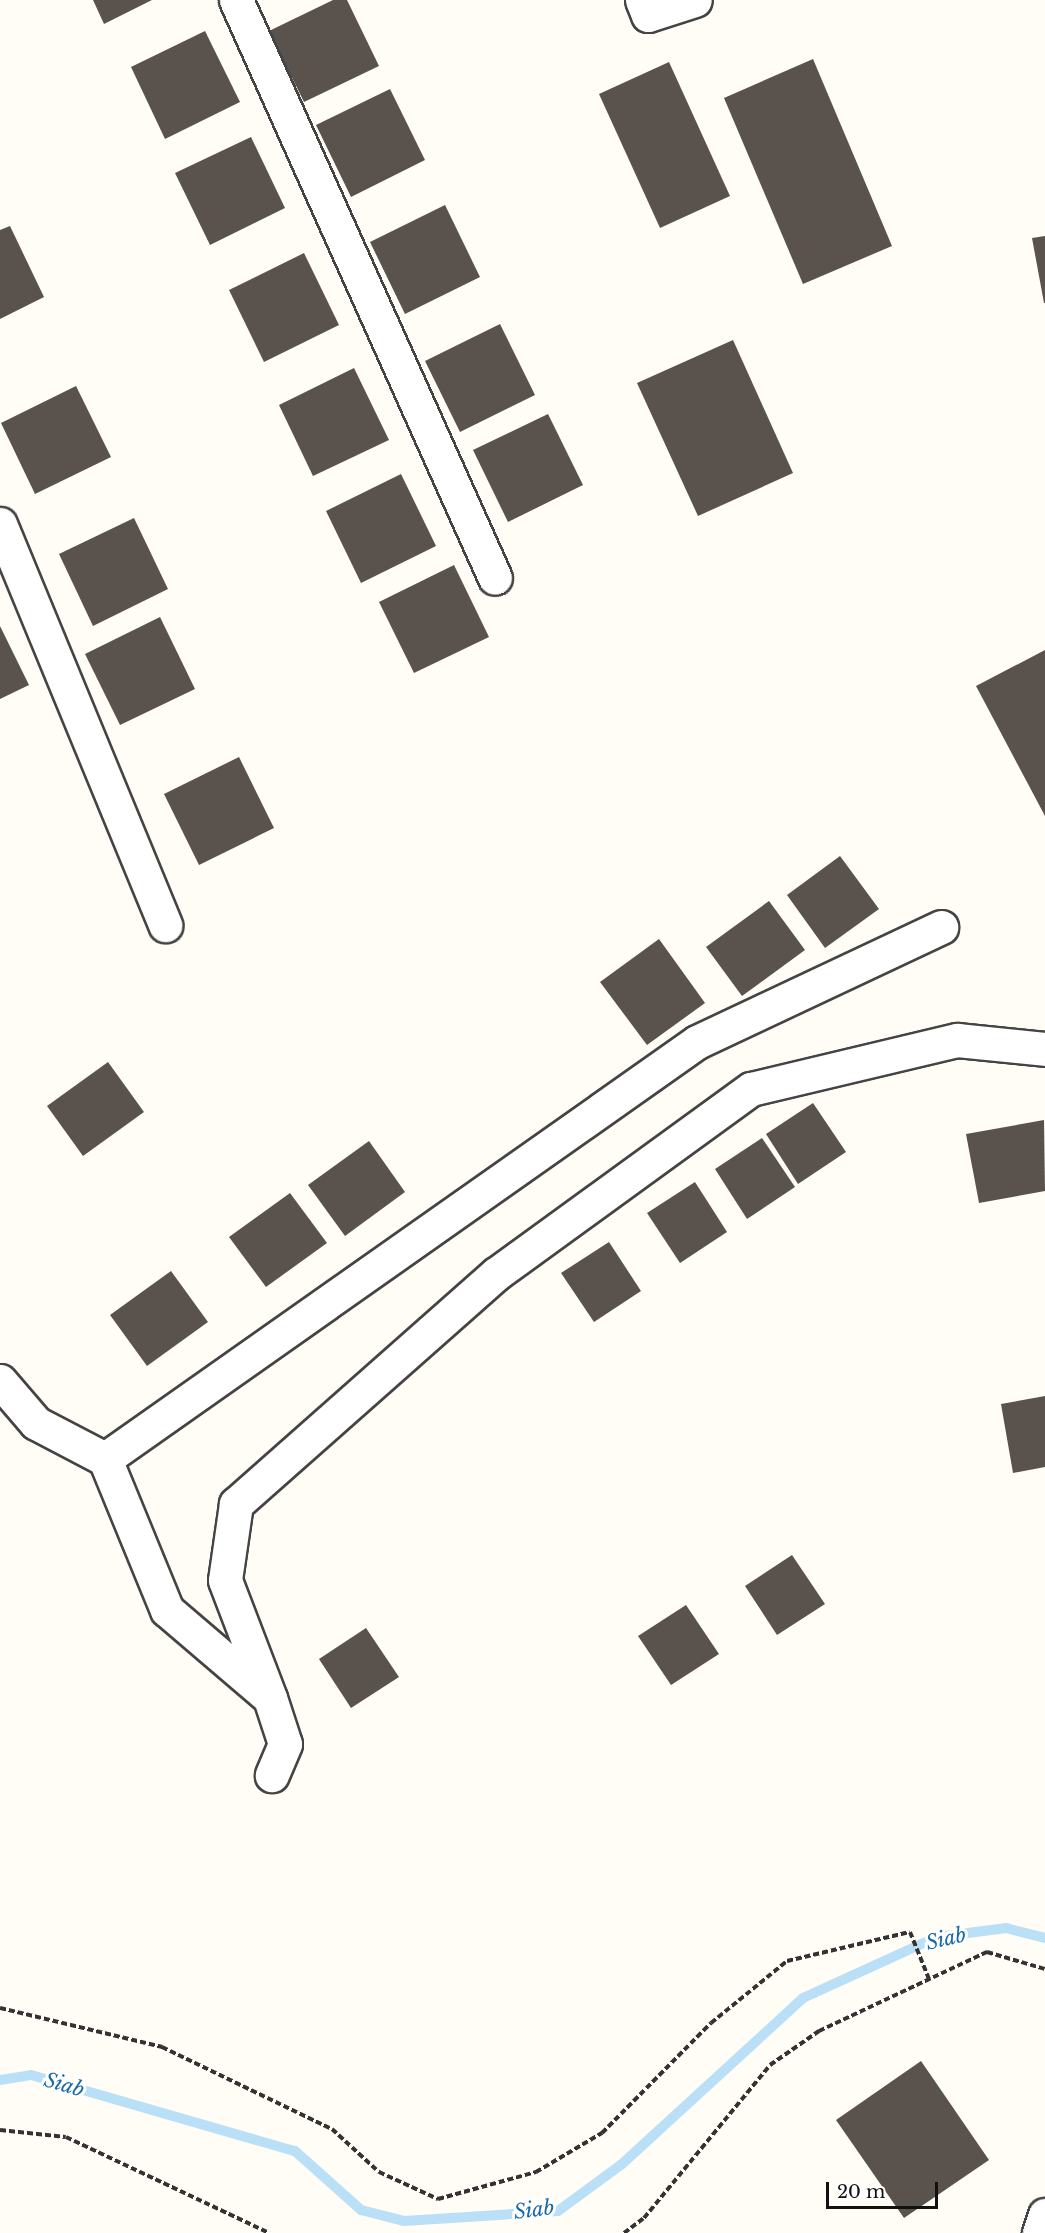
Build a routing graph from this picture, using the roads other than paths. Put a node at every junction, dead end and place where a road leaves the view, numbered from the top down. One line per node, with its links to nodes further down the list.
1 (236, 0): 5 (street)
2 (642, 0): 3 (street)
3 (695, 0)
4 (0, 524): 6 (street)
5 (495, 578)
6 (165, 925)
7 (940, 927): 10 (street)
8 (1045, 1049): 11 (street)
9 (0, 1381): 10 (street)
10 (105, 1459): 11 (street)
11 (270, 1698): 12 (street)
12 (272, 1775)
13 (1045, 2216): 14 (street)
14 (1039, 2233)

